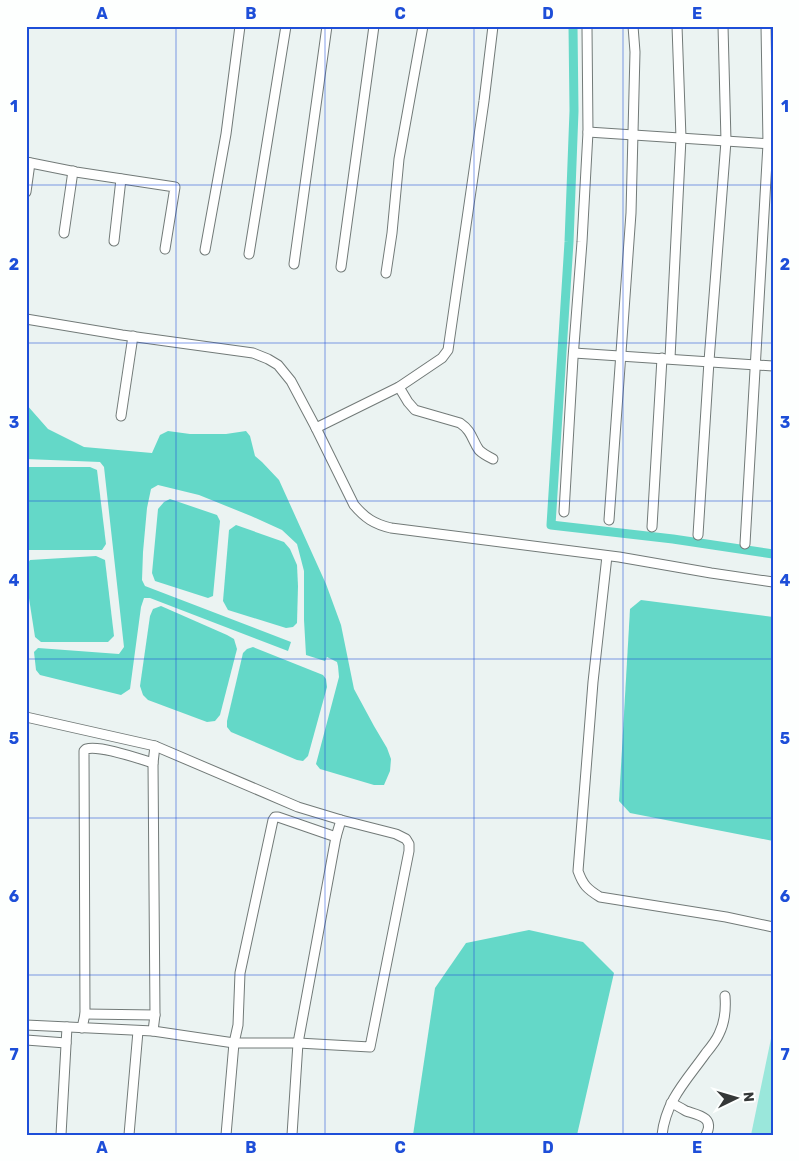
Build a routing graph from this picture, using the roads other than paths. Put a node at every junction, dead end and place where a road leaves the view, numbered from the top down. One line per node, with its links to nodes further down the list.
1 (240, 26): 24 (street)
2 (286, 26): 25 (street)
3 (327, 26): 26 (street)
4 (374, 26): 27 (street)
5 (493, 26): 37 (street)
6 (633, 26): 13 (street)
7 (677, 26): 14 (street)
8 (723, 26): 15 (street)
9 (766, 26): 16 (street)
10 (420, 27): 28 (street)
11 (587, 28): 12 (street)
12 (588, 132): 13 (street); 31 (street)
13 (633, 134): 14 (street); 32 (street)
14 (681, 138): 15 (street); 33 (street)
15 (726, 141): 16 (street); 34 (street)
16 (770, 144): 35 (street)
17 (28, 163): 18 (street); 20 (street)
18 (73, 171): 19 (street); 21 (street)
19 (121, 179): 22 (street); 23 (street)
20 (26, 192)
21 (64, 233)
22 (114, 241)
23 (165, 249)
24 (205, 250)
25 (249, 254)
26 (294, 264)
27 (341, 267)
28 (386, 273)
29 (26, 319): 30 (street)
30 (133, 336): 38 (street); 39 (street)
31 (574, 353): 32 (street); 41 (street)
32 (621, 355): 33 (street); 42 (street)
33 (666, 358): 34 (street); 43 (street)
34 (709, 361): 35 (street); 44 (street)
35 (755, 364): 36 (street); 45 (street)
36 (773, 366)
37 (399, 387): 39 (street); 40 (street)
38 (121, 416)
39 (316, 428): 46 (street)
40 (493, 459)
41 (564, 512)
42 (609, 520)
43 (652, 528)
44 (698, 536)
45 (745, 544)
46 (606, 556): 47 (street); 53 (street)
47 (773, 582)
48 (26, 717): 49 (street)
49 (155, 746): 50 (street); 51 (street)
50 (153, 762): 55 (street); 56 (street)
51 (341, 820): 52 (street); 65 (street)
52 (336, 837): 64 (street); 65 (street)
53 (773, 928)
54 (726, 996): 66 (street)
55 (85, 1014): 56 (street); 59 (street)
56 (155, 1015): 61 (street)
57 (26, 1025): 58 (street)
58 (67, 1027): 59 (street); 63 (street)
59 (82, 1028): 60 (street)
60 (138, 1030): 61 (street); 68 (street)
61 (153, 1031): 64 (street)
62 (26, 1040): 63 (street)
63 (66, 1043): 67 (street)
64 (234, 1043): 65 (street); 69 (street)
65 (298, 1043): 70 (street)
66 (671, 1103): 71 (street); 72 (street)
67 (61, 1135)
68 (129, 1135)
69 (226, 1135)
70 (292, 1135)
71 (662, 1135)
72 (706, 1135)

